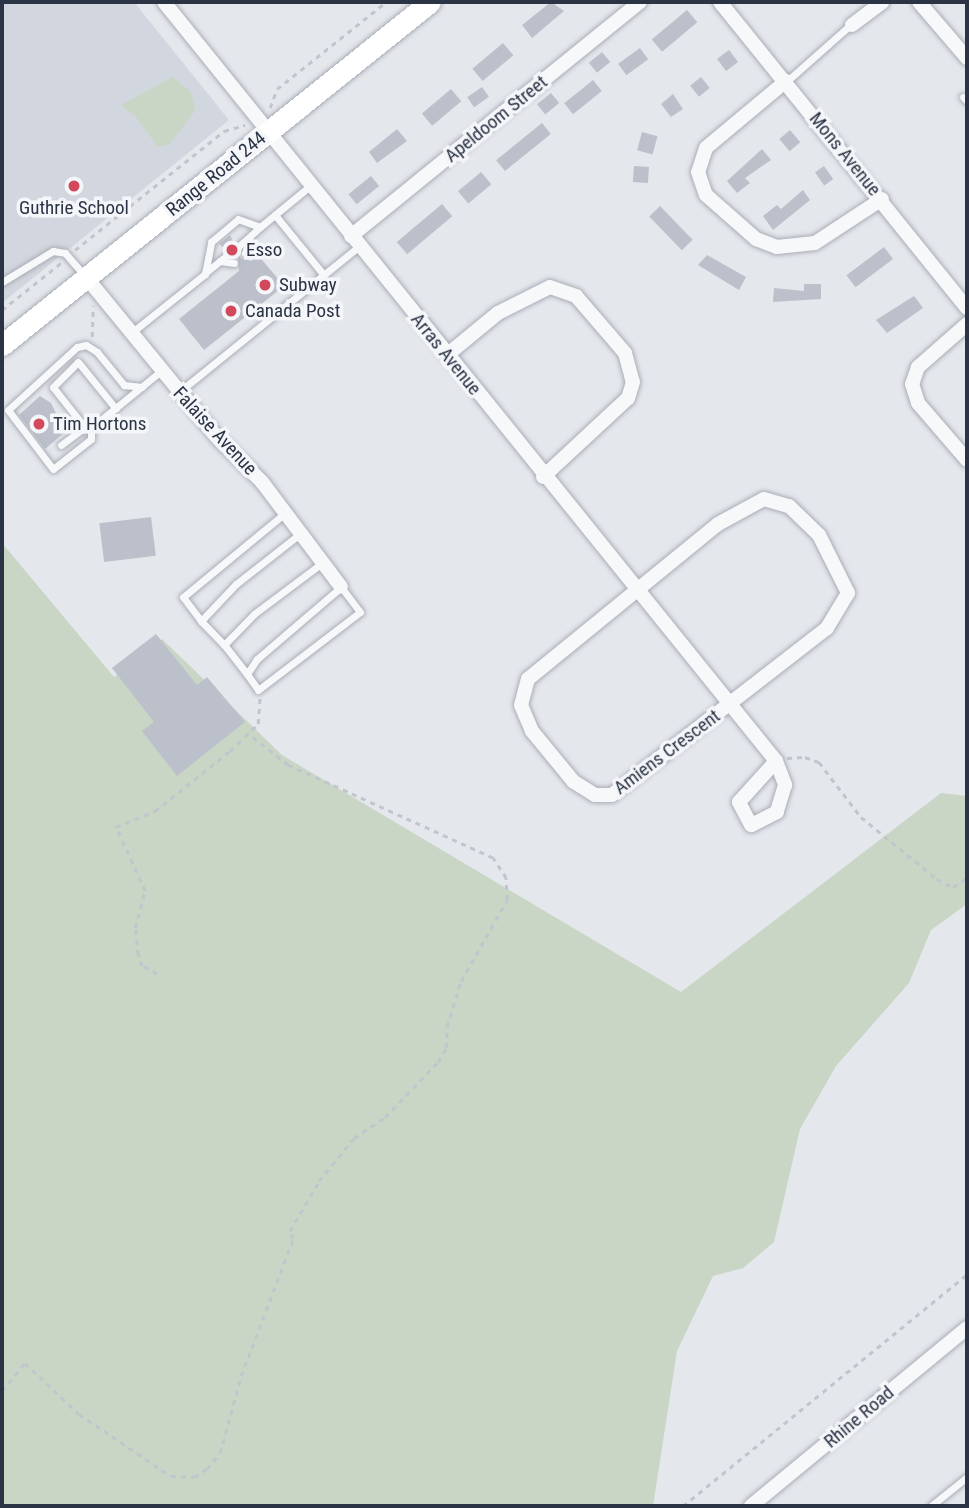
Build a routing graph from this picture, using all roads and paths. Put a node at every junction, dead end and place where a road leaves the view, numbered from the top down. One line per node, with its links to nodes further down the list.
1 (164, 2): 11 (street, Arras Avenue)
2 (386, 2): 11 (path)
3 (430, 2): 11 (street, Range Road 244)
4 (640, 2): 17 (street, Apeldoom Street)
5 (720, 2): 10 (street, Mons Avenue)
6 (919, 2): 9 (street)
7 (877, 3): 8 (street)
8 (850, 27): 10 (lane)
9 (967, 58)
10 (786, 81): 13 (street, Mons Avenue); 13 (street)
11 (262, 126): 12 (street, Arras Avenue); 21 (path); 26 (street, Range Road 244)
12 (310, 187): 14 (lane); 17 (street, Arras Avenue)
13 (882, 200): 29 (street, Mons Avenue)
14 (275, 215): 15 (lane); 25 (lane)
15 (260, 227): 16 (lane); 24 (lane)
16 (251, 236): 18 (lane); 19 (lane)
17 (355, 241): 25 (lane); 35 (street, Arras Avenue)
18 (239, 246)
19 (245, 253)
20 (227, 255): 22 (lane)
21 (68, 256): 26 (lane); 27 (lane); 30 (path)
22 (220, 261): 23 (lane); 24 (lane)
23 (234, 263)
24 (205, 274): 32 (lane)
25 (324, 275): 38 (lane)
26 (86, 277): 28 (street, Falaise Avenue); 33 (street, Range Road 244)
27 (2, 284)
28 (103, 299): 32 (street, Falaise Avenue); 34 (path)
29 (967, 308)
30 (2, 310)
31 (967, 324): 42 (street)
32 (131, 334): 36 (street, Falaise Avenue)
33 (2, 345)
34 (89, 347): 37 (lane); 40 (lane)
35 (447, 355): 43 (street, Arras Avenue); 43 (street)
36 (161, 372): 37 (lane); 38 (street, Falaise Avenue)
37 (142, 387): 39 (lane)
38 (178, 392): 44 (street, Falaise Avenue)
39 (116, 408): 40 (lane); 40 (lane)
40 (88, 429): 41 (lane)
41 (61, 445)
42 (967, 460)
43 (543, 477): 50 (street, Arras Avenue)
44 (285, 513): 45 (street, Falaise Avenue); 47 (lane)
45 (301, 533): 48 (street, Falaise Avenue); 51 (lane)
46 (222, 550): 47 (lane)
47 (229, 559): 51 (lane)
48 (322, 563): 49 (street, Falaise Avenue); 52 (lane)
49 (341, 587): 53 (lane); 54 (lane)
50 (637, 588): 55 (street, Arras Avenue); 55 (street, Amiens Crescent); 55 (street, Amiens Crescent)
51 (201, 621): 52 (lane)
52 (224, 645): 53 (lane)
53 (247, 674): 54 (lane)
54 (258, 690): 56 (path)
55 (732, 703): 57 (street, Arras Avenue)
56 (248, 734): 59 (path); 62 (path)
57 (776, 761): 58 (path)
58 (967, 878)
59 (157, 974)
60 (967, 1274): 64 (path)
61 (967, 1328): 65 (street, Rhine Road)
62 (2, 1391)
63 (967, 1476): 66 (lane)
64 (682, 1506)
65 (751, 1506)
66 (931, 1506)

